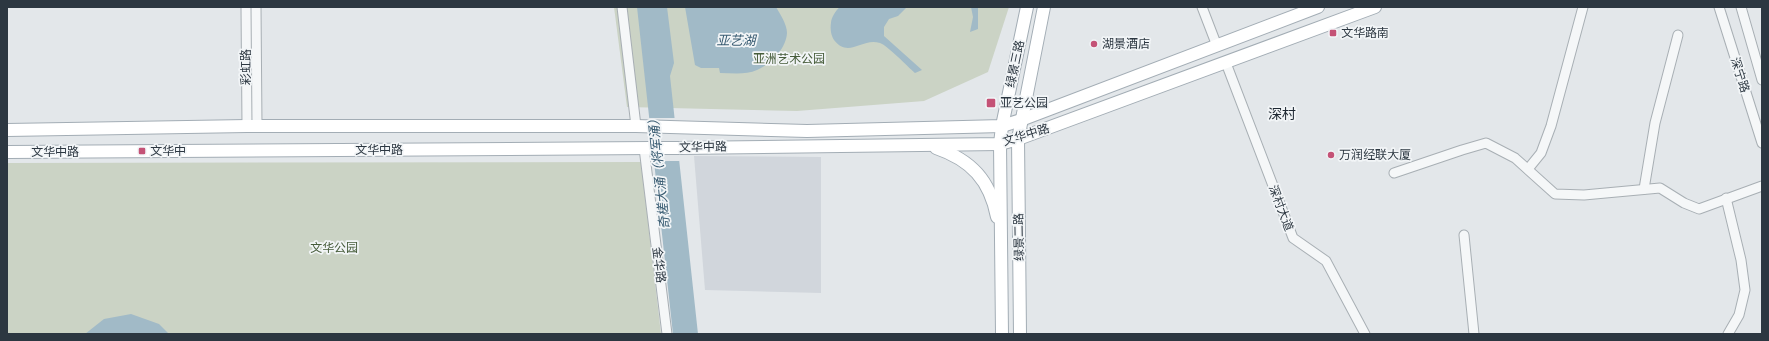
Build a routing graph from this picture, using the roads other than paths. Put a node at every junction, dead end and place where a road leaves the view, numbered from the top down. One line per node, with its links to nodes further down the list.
1 (246, 7): 17 (street, 彩虹路)
2 (256, 7): 17 (street, 彩虹路)
3 (622, 7): 18 (street)
4 (1027, 7): 19 (main road, 绿景三路)
5 (1044, 7): 16 (main road, 绿景三路)
6 (1202, 7): 13 (street)
7 (1318, 7): 13 (main road, 文华中路)
8 (1375, 7): 14 (main road, 文华中路)
9 (1583, 7): 27 (street)
10 (1719, 7): 22 (street, 深宁路)
11 (1741, 7): 15 (street, 深宁路)
12 (1678, 35): 30 (street)
13 (1217, 46): 16 (main road, 文华中路)
14 (1226, 63): 21 (main road, 文华中路); 37 (street, 深村大道)
15 (1762, 80)
16 (1021, 120): 19 (main road, 文华中路); 21 (main road, 绿景三路)
17 (252, 126): 18 (main road, 文华中路); 20 (main road, 文华中路)
18 (636, 126): 19 (main road, 文华中路)
19 (1002, 126): 23 (main road, 绿景三路)
20 (7, 130)
21 (1018, 139): 23 (main road, 文华中路); 36 (main road, 绿景二路)
22 (1762, 143)
23 (1000, 144): 24 (main road, 文华中路); 33 (main road, 绿景二路)
24 (927, 145): 25 (main road, 文华中路, bridge); 33 (main road)
25 (648, 148): 26 (main road, 文华中路); 34 (street, 金华路)
26 (7, 152)
27 (1528, 169): 28 (street); 30 (street)
28 (1394, 174)
29 (1762, 186): 31 (street)
30 (1644, 189): 31 (street)
31 (1726, 198): 39 (street)
32 (1464, 235): 38 (street)
33 (1001, 240): 35 (main road, 绿景二路)
34 (667, 334)
35 (1002, 334)
36 (1020, 334)
37 (1365, 334)
38 (1474, 334)
39 (1728, 334)

